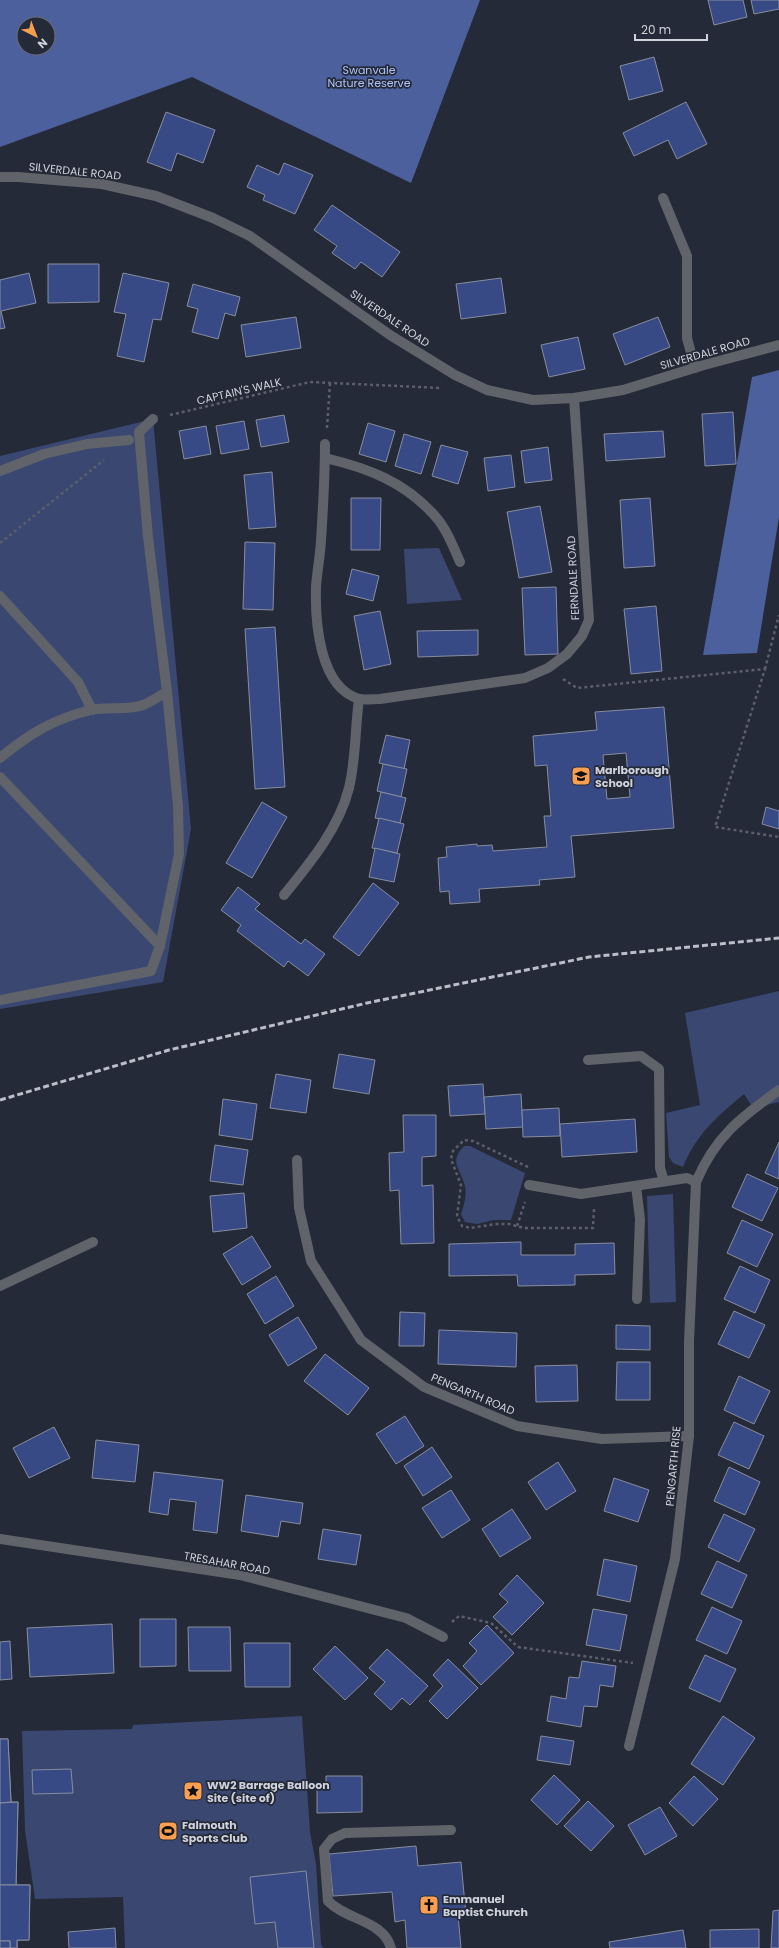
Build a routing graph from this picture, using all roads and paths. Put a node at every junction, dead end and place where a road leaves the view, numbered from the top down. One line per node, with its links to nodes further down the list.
1 (0, 177): 7 (street, SILVERDALE ROAD)
2 (663, 198): 4 (street)
3 (779, 345): 4 (street, SILVERDALE ROAD)
4 (695, 368): 7 (street, SILVERDALE ROAD)
5 (330, 383): 6 (path, CAPTAIN'S WALK); 8 (path, CAPTAIN'S WALK); 10 (path)
6 (448, 388)
7 (574, 398): 17 (street, FERNDALE ROAD)
8 (153, 419): 19 (street)
9 (129, 440): 12 (street); 13 (path)
10 (325, 444): 11 (street)
11 (325, 458): 14 (street); 20 (street)
12 (0, 471)
13 (0, 543)
14 (460, 562)
15 (0, 596): 21 (street)
16 (779, 615): 18 (path)
17 (548, 668): 18 (path); 20 (street, FERNDALE ROAD)
18 (764, 669): 24 (path)
19 (167, 692): 21 (street); 26 (street)
20 (359, 699): 25 (street)
21 (92, 710): 22 (street)
22 (0, 758)
23 (0, 778): 26 (street)
24 (779, 837)
25 (284, 895)
26 (160, 946): 27 (street)
27 (0, 1000)
28 (588, 1060): 31 (street)
29 (779, 1090): 32 (street, PENGARTH RISE)
30 (298, 1160): 40 (street, PENGARTH ROAD)
31 (664, 1181): 32 (street); 34 (street)
32 (696, 1182): 40 (street, PENGARTH RISE)
33 (529, 1185): 35 (street); 36 (path); 36 (path)
34 (636, 1186): 35 (street); 39 (street)
35 (594, 1193): 36 (path)
36 (517, 1226)
37 (93, 1242): 38 (street)
38 (0, 1286)
39 (637, 1299)
40 (689, 1436): 44 (street, PENGARTH RISE)
41 (0, 1539): 43 (street, TRESAHAR ROAD)
42 (459, 1616): 44 (path)
43 (443, 1638)
44 (649, 1665): 45 (street, PENGARTH RISE)
45 (629, 1746)
46 (450, 1830): 47 (street)
47 (391, 1948)

